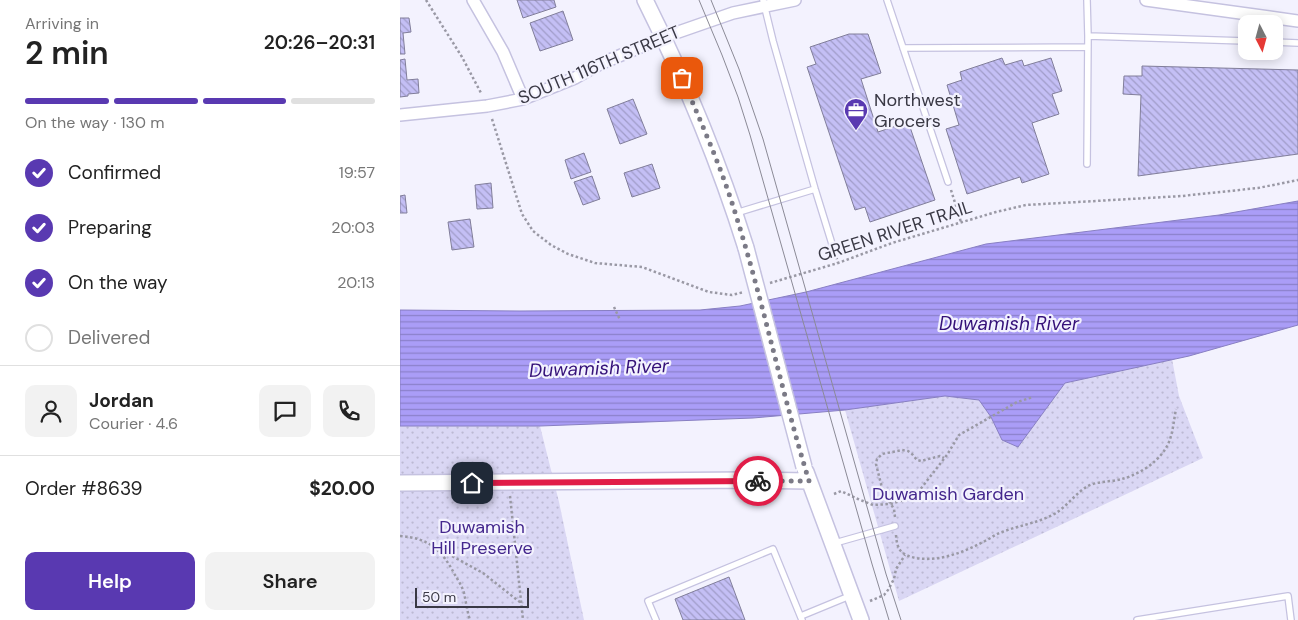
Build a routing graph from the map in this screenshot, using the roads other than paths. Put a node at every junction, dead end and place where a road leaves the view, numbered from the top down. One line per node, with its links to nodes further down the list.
1 (473, 0): 16 (street)
2 (645, 0): 10 (street)
3 (794, 0): 7 (street, SOUTH 116TH STREET)
4 (887, 0): 15 (lane)
5 (1087, 0): 9 (lane)
6 (1146, 0): 8 (street)
7 (764, 3): 10 (street, SOUTH 116TH STREET); 20 (lane)
8 (1298, 20)
9 (1088, 36): 11 (lane); 14 (lane)
10 (664, 37): 16 (street, SOUTH 116TH STREET); 21 (street)
11 (1238, 41)
12 (1283, 42): 13 (lane)
13 (1298, 43)
14 (1088, 46): 15 (lane); 18 (lane)
15 (903, 48): 19 (lane)
16 (523, 99): 17 (street, SOUTH 116TH STREET)
17 (400, 115)
18 (1087, 164)
19 (948, 182)
20 (815, 189): 21 (lane); 22 (lane)
21 (735, 213): 23 (street, bridge)
22 (832, 244)
23 (806, 474): 24 (street); 26 (street)
24 (400, 483)
25 (895, 526): 26 (lane)
26 (832, 544): 27 (street)
27 (852, 595): 28 (lane); 30 (street)
28 (801, 618): 29 (lane)
29 (656, 620)
30 (861, 620)
31 (1137, 620): 32 (lane)
32 (1291, 620)

